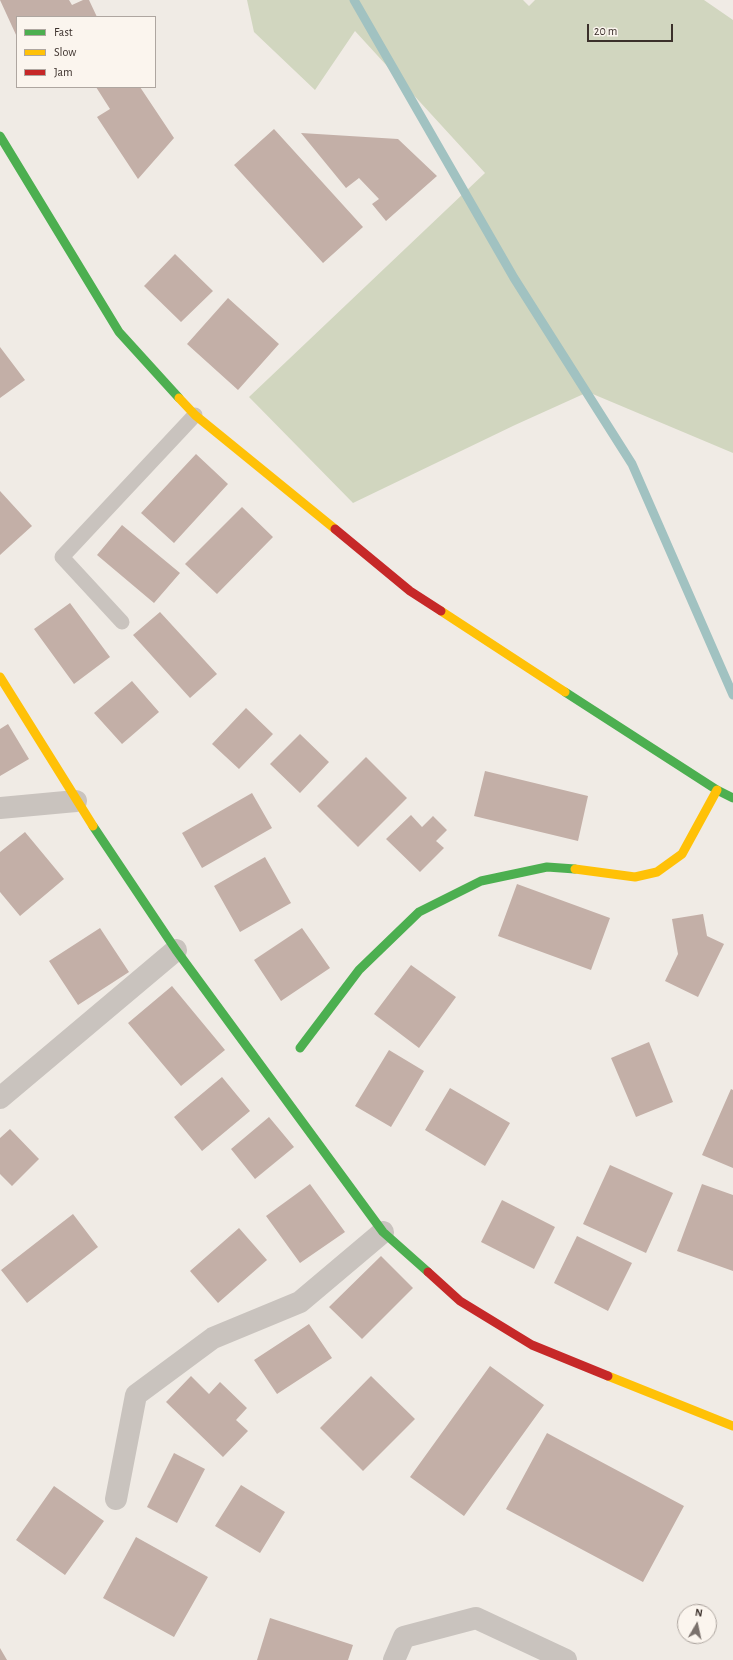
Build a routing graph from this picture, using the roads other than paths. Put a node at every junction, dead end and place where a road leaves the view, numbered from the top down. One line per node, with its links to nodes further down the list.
1 (0, 136): 2 (street)
2 (195, 415): 3 (lane); 5 (street)
3 (122, 622)
4 (0, 677): 7 (street)
5 (717, 790): 6 (street); 10 (street)
6 (733, 798)
7 (76, 801): 8 (street); 9 (street)
8 (0, 808)
9 (176, 950): 11 (street); 12 (street)
10 (300, 1048)
11 (0, 1098)
12 (383, 1232): 13 (street); 14 (street)
13 (733, 1426)
14 (116, 1499)
15 (394, 1660): 16 (street)
16 (566, 1660)

